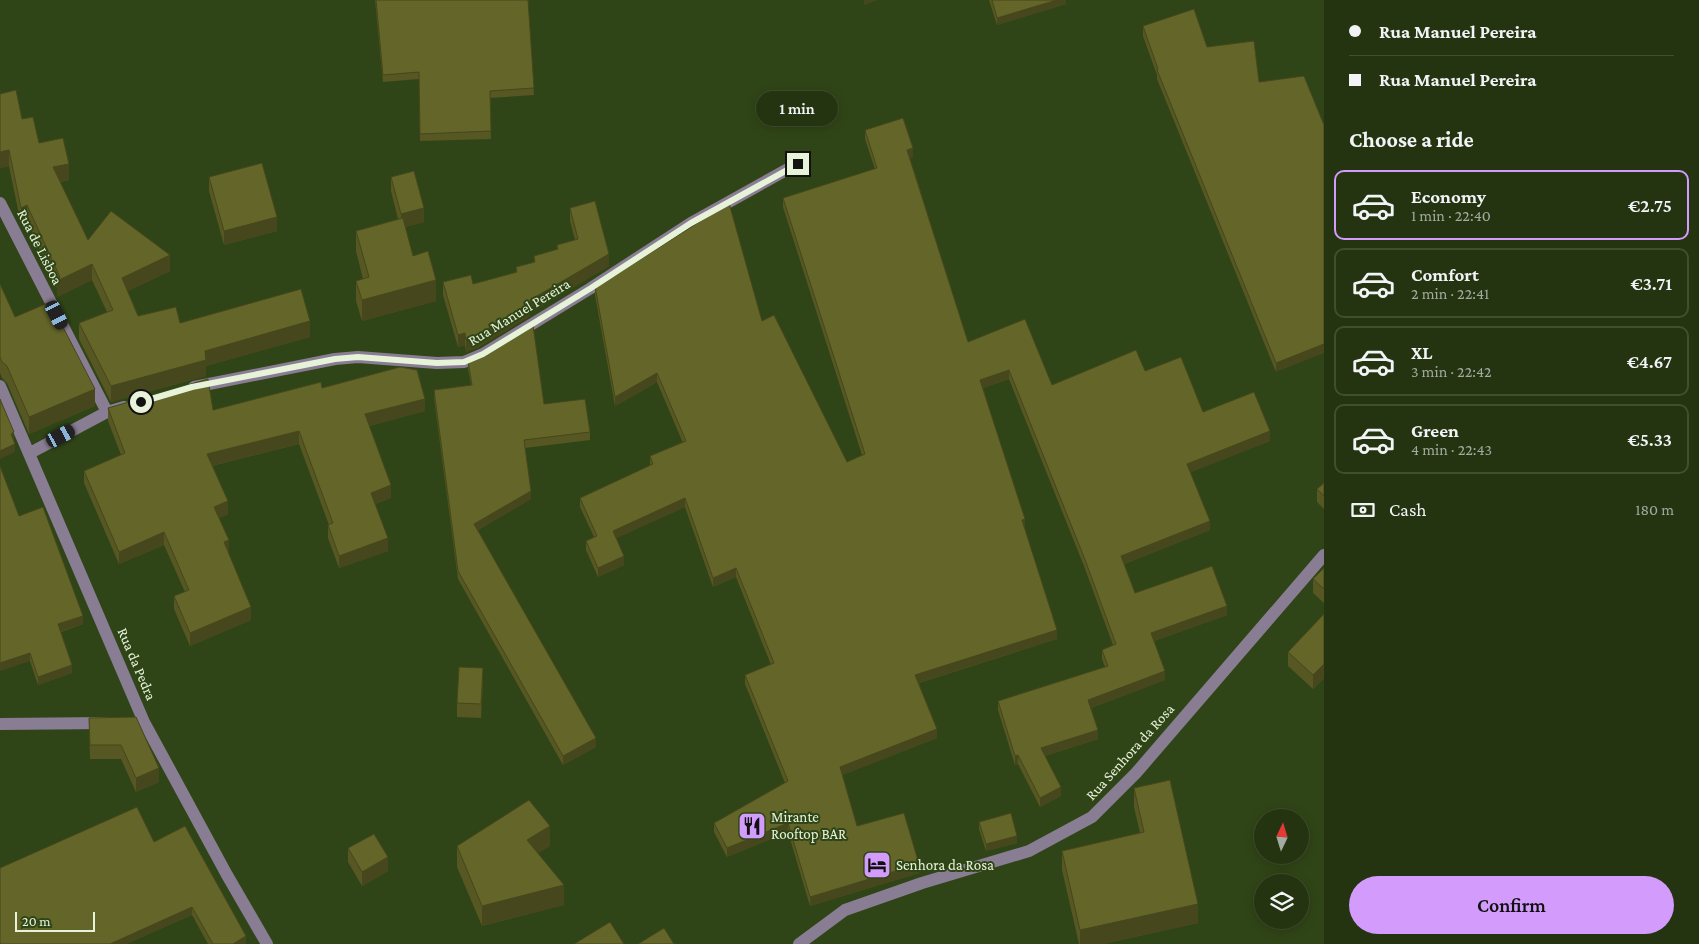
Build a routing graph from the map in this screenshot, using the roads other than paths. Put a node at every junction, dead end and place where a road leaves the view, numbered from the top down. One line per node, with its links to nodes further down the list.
1 (798, 164): 4 (street, Rua Manuel Pereira)
2 (0, 203): 6 (street, Rua de Lisboa)
3 (0, 386): 7 (street, Rua da Pedra)
4 (182, 390)
5 (135, 404): 6 (street)
6 (107, 412): 7 (street)
7 (30, 453): 11 (street, Rua da Pedra)
8 (1324, 555): 12 (street, Rua Senhora da Rosa)
9 (115, 722): 10 (street)
10 (0, 724)
11 (267, 944)
12 (799, 944)

